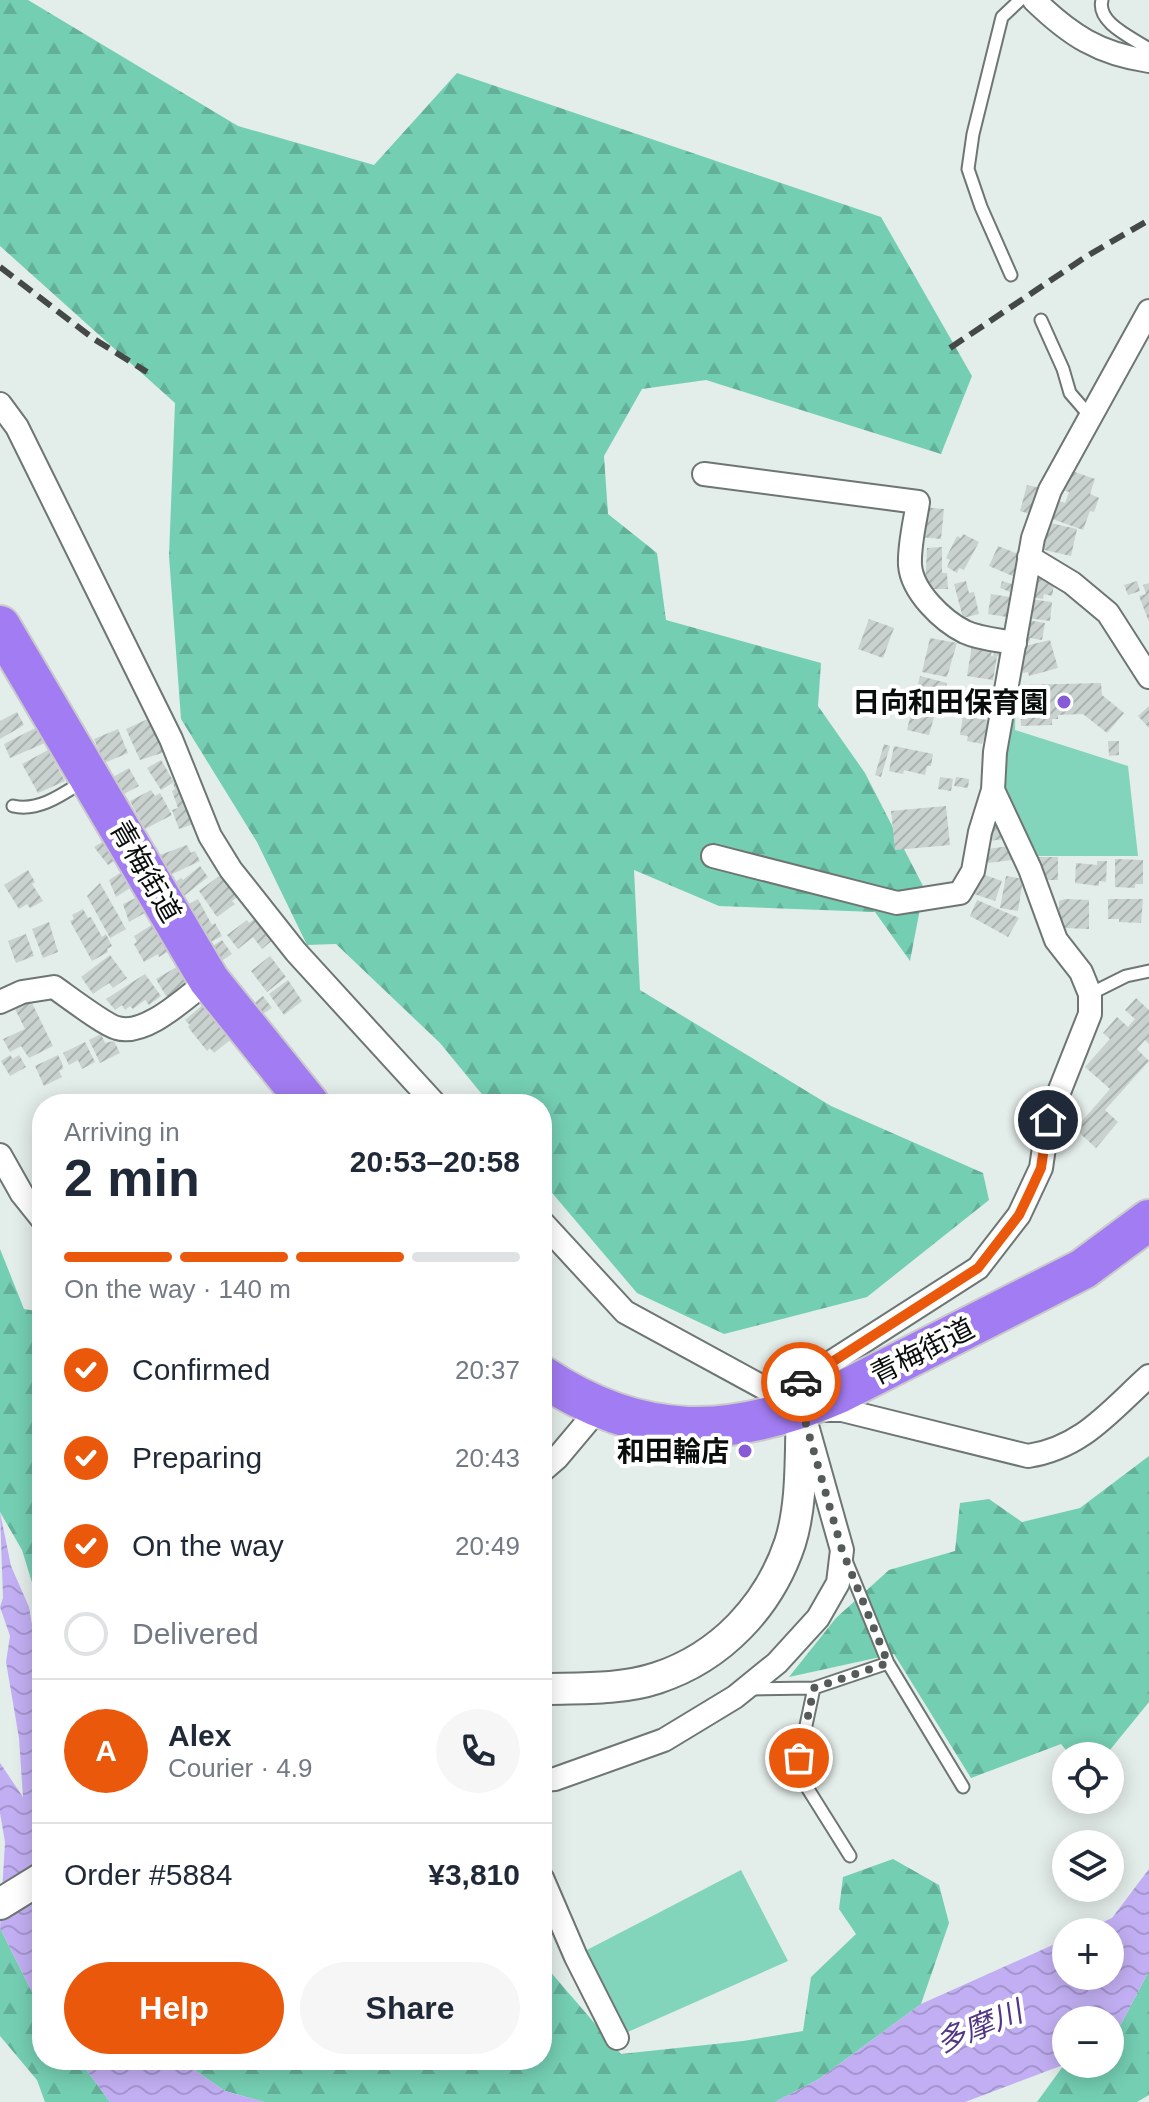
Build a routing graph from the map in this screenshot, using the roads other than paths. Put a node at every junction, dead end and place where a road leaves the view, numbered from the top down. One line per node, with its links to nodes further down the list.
1 (1020, 0): 6 (lane)
2 (1034, 0): 5 (street)
3 (1102, 0): 4 (lane)
4 (1149, 49)
5 (1149, 61)
6 (1011, 275)
7 (1149, 311): 10 (street)
8 (1041, 320): 10 (lane)
9 (0, 404): 25 (street)
10 (1089, 415): 12 (street)
11 (704, 474): 14 (street)
12 (1029, 557): 14 (street); 15 (street)
13 (0, 626): 16 (highway, 青梅街道)
14 (1015, 643): 17 (street)
15 (1149, 677)
16 (90, 777): 18 (lane); 21 (highway, 青梅街道)
17 (993, 790): 19 (street); 22 (street)
18 (13, 806)
19 (713, 856)
20 (1149, 971): 22 (lane)
21 (209, 980): 23 (street); 24 (highway, 青梅街道)
22 (1090, 994): 32 (street)
23 (0, 1002)
24 (301, 1094)
25 (426, 1094)
26 (0, 1155): 27 (street)
27 (32, 1206)
28 (1149, 1220): 32 (highway, 青梅街道)
29 (552, 1233): 32 (street)
30 (1149, 1376): 32 (street)
31 (552, 1383): 33 (highway, 青梅街道)
32 (791, 1402): 33 (highway, 青梅街道); 35 (street); 38 (main road)
33 (599, 1408): 34 (street)
34 (552, 1462)
35 (842, 1550): 36 (lane); 39 (street)
36 (888, 1663): 37 (lane); 41 (lane)
37 (814, 1688): 39 (lane); 42 (lane)
38 (552, 1689)
39 (745, 1689): 40 (street)
40 (552, 1779)
41 (963, 1787)
42 (850, 1856)
43 (32, 1884): 45 (main road)
44 (552, 1901): 46 (street)
45 (0, 1904)
46 (617, 2038)

